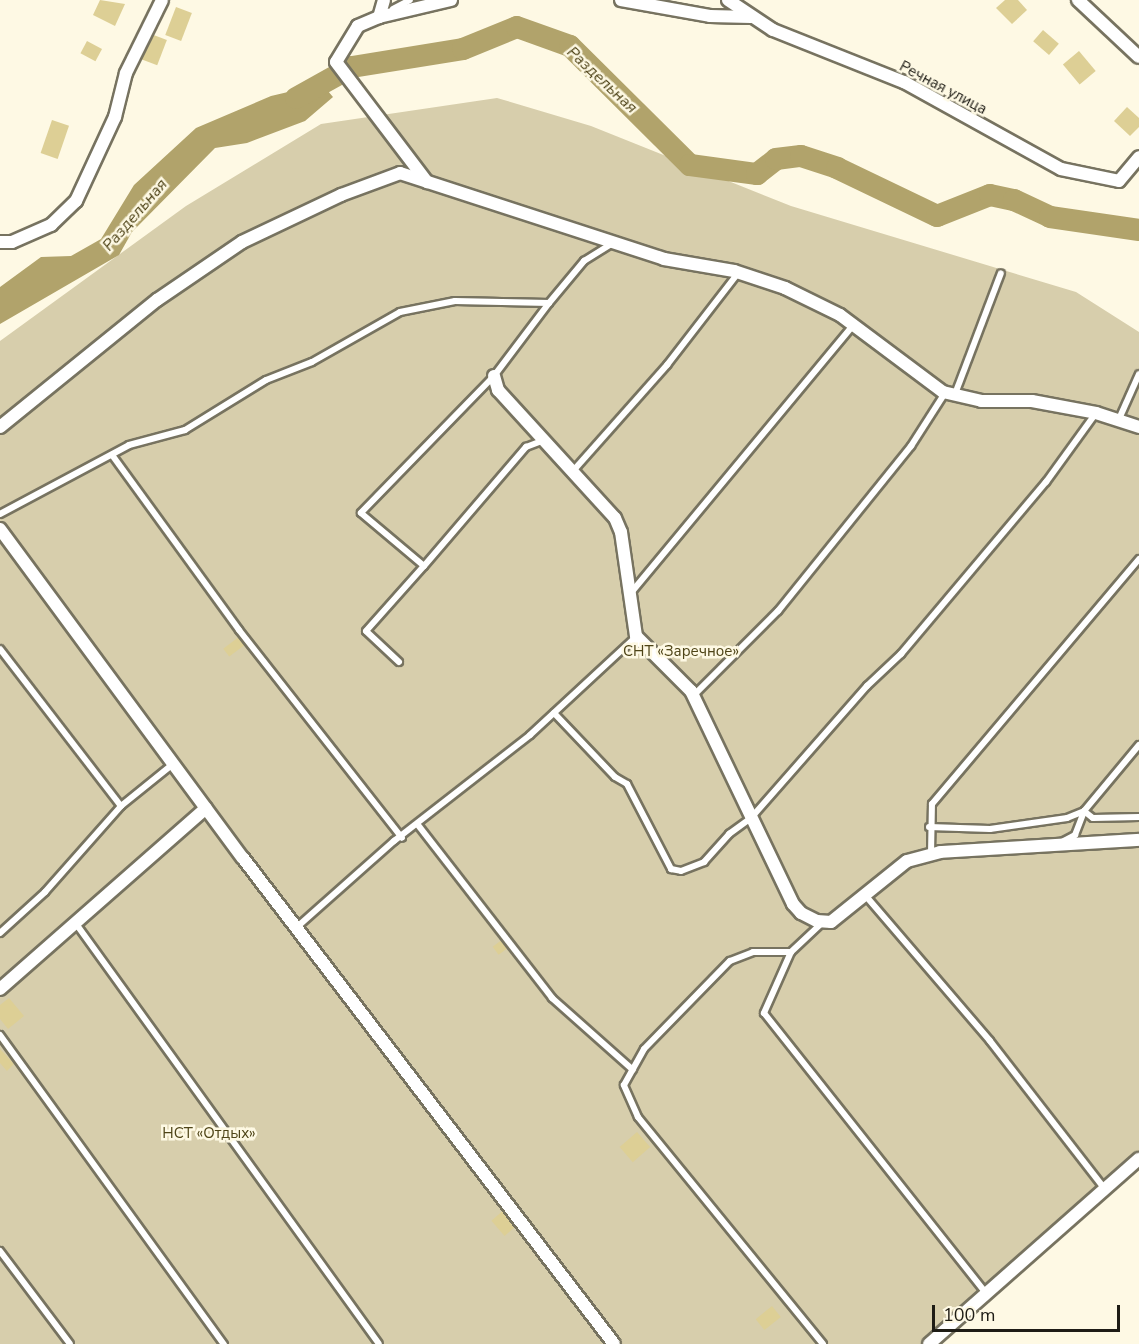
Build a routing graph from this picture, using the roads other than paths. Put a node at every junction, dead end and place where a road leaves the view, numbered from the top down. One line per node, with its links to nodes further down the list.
1 (162, 0): 13 (street)
2 (384, 0): 8 (street)
3 (410, 0): 8 (lane)
4 (452, 0): 8 (street)
5 (621, 0): 9 (street)
6 (728, 0): 9 (street, Речная улица)
7 (1078, 0): 10 (street)
8 (380, 17): 12 (street)
9 (751, 17): 11 (street, Речная улица)
10 (1139, 57)
11 (1139, 157)
12 (427, 182): 14 (street); 24 (street)
13 (0, 242)
14 (613, 243): 15 (street); 17 (lane)
15 (738, 273): 18 (street); 28 (lane)
16 (1001, 273): 21 (lane)
17 (549, 303): 20 (lane); 27 (lane)
18 (853, 324): 21 (street); 33 (lane)
19 (1139, 374): 23 (lane)
20 (494, 376): 26 (street); 32 (lane)
21 (950, 393): 22 (street); 37 (lane)
22 (1096, 413): 23 (street); 45 (lane)
23 (1119, 418): 25 (street)
24 (0, 427)
25 (1139, 427)
26 (544, 440): 28 (street); 32 (lane)
27 (111, 455): 29 (lane); 48 (lane)
28 (573, 471): 33 (street)
29 (0, 514)
30 (0, 529): 40 (street)
31 (1139, 559): 47 (lane)
32 (424, 566): 36 (lane)
33 (630, 594): 34 (street)
34 (636, 636): 37 (street); 38 (lane)
35 (0, 649): 41 (lane)
36 (399, 662)
37 (693, 696): 45 (street)
38 (554, 713): 45 (lane); 46 (lane)
39 (1139, 745): 43 (lane)
40 (174, 764): 41 (lane); 42 (street)
41 (121, 806): 56 (lane)
42 (206, 808): 53 (street); 55 (street)
43 (1084, 811): 44 (lane); 47 (lane); 50 (lane)
44 (1139, 817)
45 (751, 818): 54 (street)
46 (418, 825): 48 (lane); 60 (lane)
47 (929, 827): 51 (lane)
48 (402, 838): 55 (lane)
49 (1139, 840): 50 (street)
50 (1057, 845): 51 (street)
51 (931, 855): 52 (street)
52 (865, 895): 54 (street); 62 (lane)
53 (74, 921): 58 (street); 67 (lane)
54 (824, 921): 57 (lane)
55 (297, 927): 68 (street)
56 (0, 933)
57 (792, 952): 60 (lane); 64 (lane)
58 (0, 989)
59 (0, 1035): 66 (lane)
60 (633, 1070): 69 (lane)
61 (1139, 1159): 62 (street)
62 (1105, 1189): 64 (street)
63 (0, 1251): 65 (lane)
64 (986, 1294): 70 (street)
65 (70, 1344)
66 (224, 1344)
67 (379, 1344)
68 (614, 1344)
69 (823, 1344)
70 (929, 1344)

